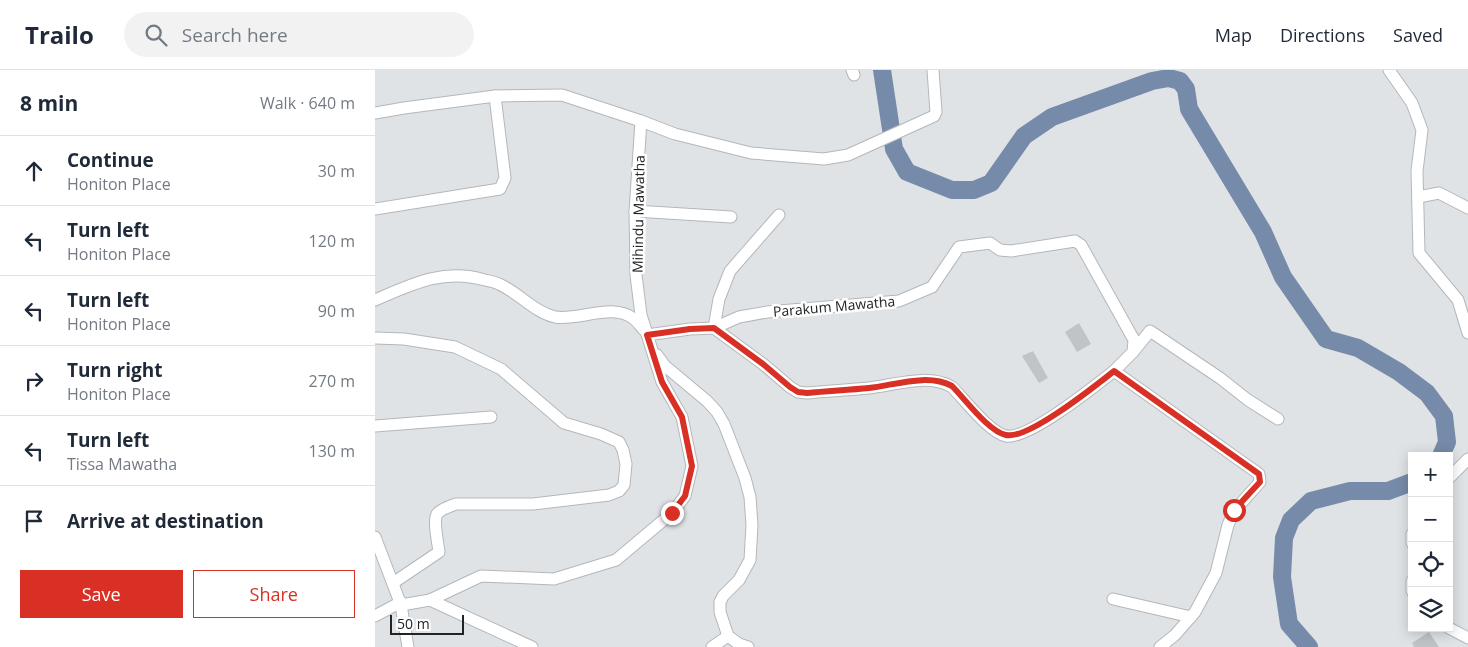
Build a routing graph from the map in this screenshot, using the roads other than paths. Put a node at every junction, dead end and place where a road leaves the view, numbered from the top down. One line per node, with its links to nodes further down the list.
1 (933, 70): 5 (street)
2 (1389, 70): 6 (street)
3 (495, 96): 4 (street); 5 (street); 8 (street)
4 (375, 113)
5 (641, 121): 9 (street, Mihindu Mawatha)
6 (1418, 198): 7 (street); 14 (street)
7 (1468, 208)
8 (375, 209)
9 (635, 212): 11 (street); 15 (street, Mihindu Mawatha)
10 (779, 215): 13 (street)
11 (731, 217)
12 (375, 300): 15 (street)
13 (714, 328): 15 (street); 17 (street, Parakum Mawatha); 18 (street)
14 (1468, 333)
15 (647, 335): 27 (street); 32 (street)
16 (375, 338): 25 (street)
17 (1133, 352): 18 (street); 20 (street)
18 (1114, 371): 30 (street)
19 (491, 417): 21 (street)
20 (1277, 418)
21 (375, 426)
22 (1468, 459): 23 (street)
23 (1453, 474)
24 (375, 537): 25 (street)
25 (393, 583): 28 (street)
26 (1113, 599): 30 (street)
27 (430, 600): 28 (street); 35 (street)
28 (401, 603): 29 (street); 34 (street)
29 (375, 616)
30 (1191, 617): 38 (street)
31 (1453, 630): 33 (street)
32 (728, 636): 36 (street); 37 (street)
33 (1468, 638)
34 (408, 647)
35 (532, 647)
36 (712, 647)
37 (748, 647)
38 (1160, 647)

